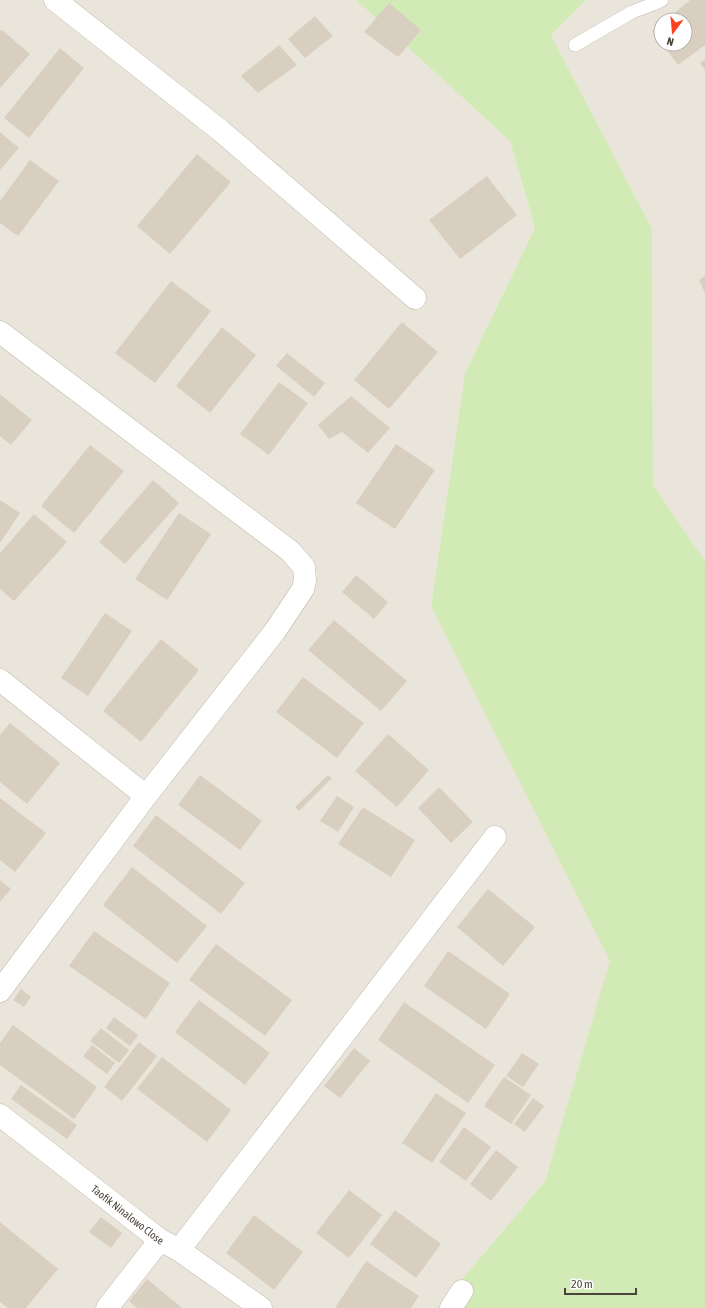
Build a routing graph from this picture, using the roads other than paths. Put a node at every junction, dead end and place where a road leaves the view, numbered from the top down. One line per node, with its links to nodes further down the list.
1 (55, 0): 4 (street)
2 (662, 0): 3 (lane)
3 (575, 46)
4 (415, 298)
5 (0, 332): 7 (street)
6 (0, 680): 7 (street)
7 (146, 796): 9 (street)
8 (495, 837): 11 (street)
9 (0, 991)
10 (0, 1114): 11 (street, Taofik Ninalowo Close)
11 (170, 1245): 12 (street); 13 (street, Taofik Ninalowo Close)
12 (107, 1308)
13 (261, 1308)

